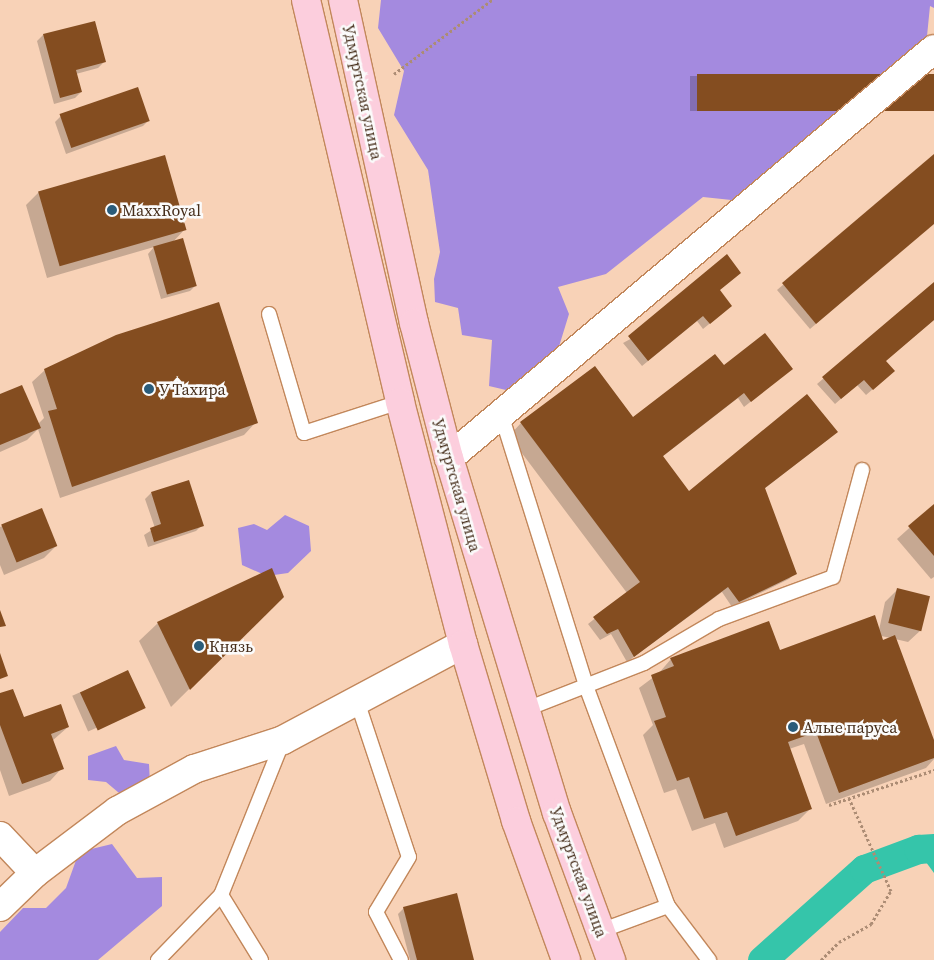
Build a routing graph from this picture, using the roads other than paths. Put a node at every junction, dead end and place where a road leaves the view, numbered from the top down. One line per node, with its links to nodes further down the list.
1 (306, 0): 5 (main road, Удмуртская улица)
2 (343, 0): 7 (main road, Удмуртская улица)
3 (934, 49): 6 (street)
4 (269, 314): 5 (lane)
5 (400, 402): 9 (main road, Удмуртская улица)
6 (500, 414): 7 (street); 10 (lane)
7 (449, 458): 12 (main road, Удмуртская улица)
8 (862, 470): 10 (lane)
9 (463, 644): 11 (street); 24 (main road, Удмуртская улица)
10 (586, 686): 12 (lane); 17 (lane)
11 (357, 701): 13 (street); 23 (lane)
12 (524, 710): 19 (main road, Удмуртская улица)
13 (284, 740): 15 (street); 16 (lane)
14 (0, 836): 15 (street)
15 (35, 873): 18 (street)
16 (221, 895): 21 (lane); 22 (lane)
17 (668, 906): 19 (lane); 20 (lane)
18 (0, 907)
19 (600, 931): 25 (main road, Удмуртская улица)
20 (708, 959)
21 (158, 960)
22 (261, 960)
23 (401, 960)
24 (566, 960)
25 (611, 960)

